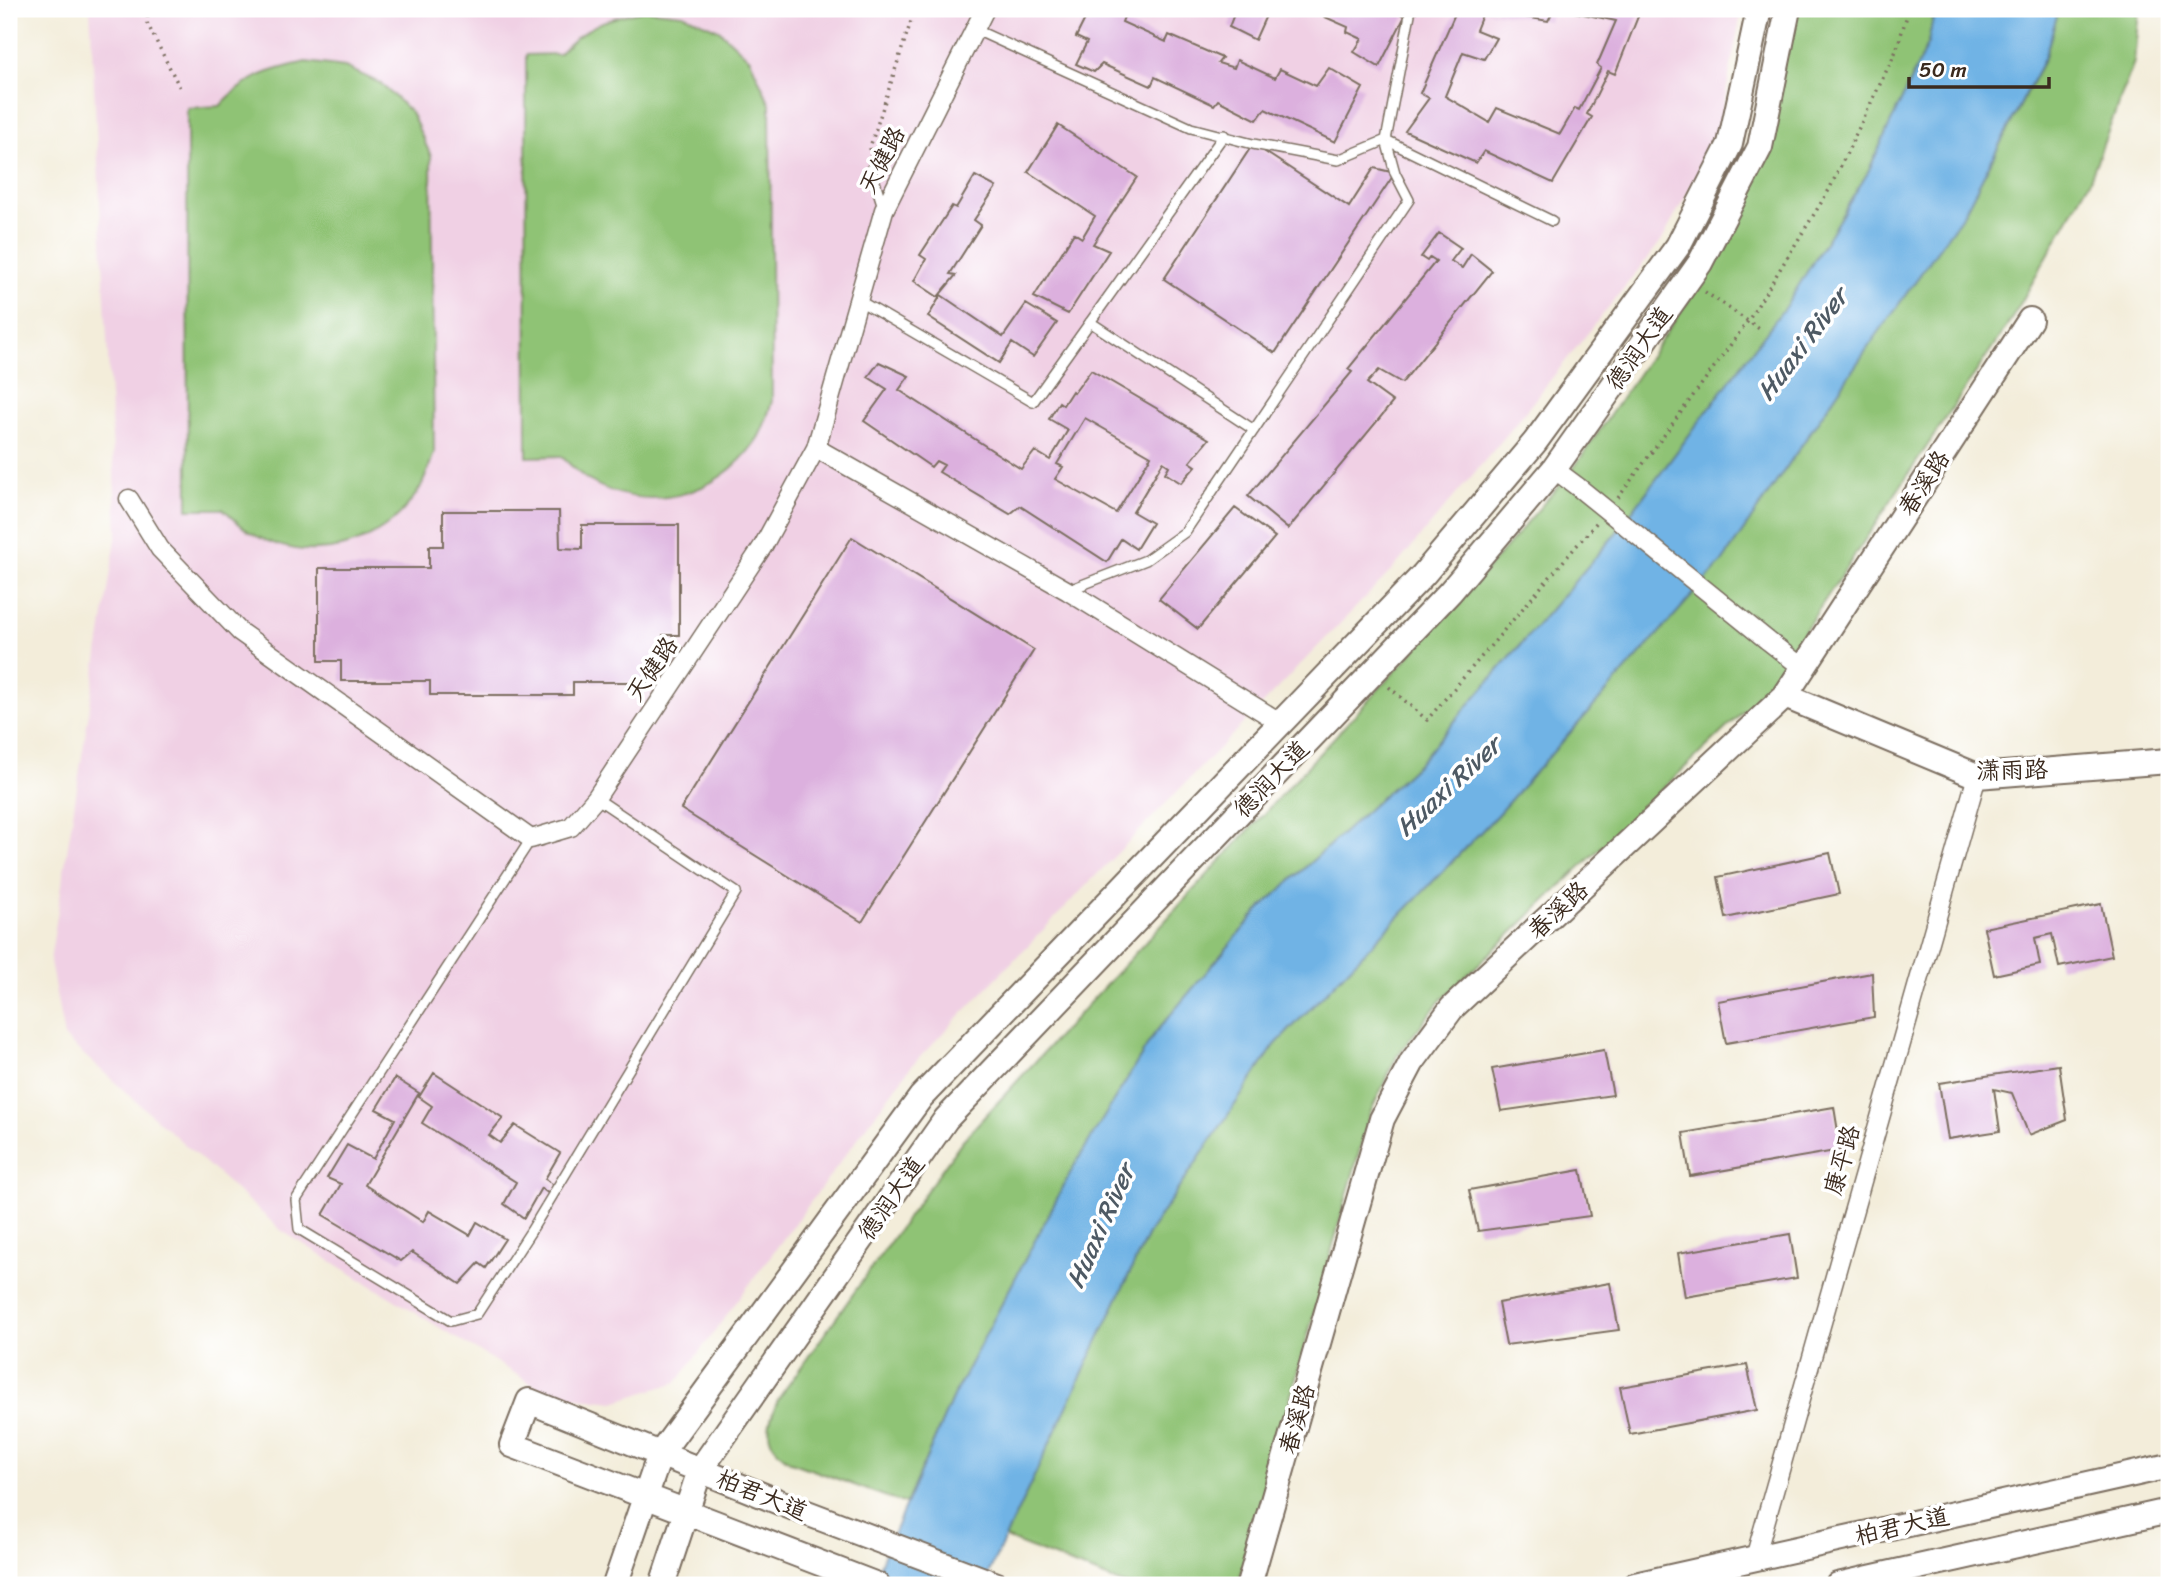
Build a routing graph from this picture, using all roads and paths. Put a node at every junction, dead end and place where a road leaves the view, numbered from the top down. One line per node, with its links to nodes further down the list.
1 (148, 9): 9 (path)
2 (915, 9): 12 (path)
3 (985, 9): 8 (street, 天健路)
4 (1411, 9): 11 (lane)
5 (1759, 9): 31 (main road, 德润大道)
6 (1788, 9): 23 (main road, 德润大道)
7 (1909, 9): 18 (path)
8 (976, 30): 10 (lane); 13 (street, 天健路)
9 (180, 88)
10 (1224, 135): 11 (lane); 19 (lane)
11 (1385, 141): 14 (lane); 21 (lane)
12 (871, 169): 13 (lane)
13 (884, 210): 16 (street, 天健路)
14 (1552, 221)
15 (1697, 287): 18 (path)
16 (858, 300): 19 (lane); 22 (street, 天健路)
17 (2030, 320): 28 (main road, 春溪路)
18 (1748, 321): 20 (path); 25 (path)
19 (1090, 322): 21 (lane)
20 (1761, 330)
21 (1254, 430): 27 (lane)
22 (816, 448): 27 (street); 34 (street, 天健路)
23 (1553, 469): 28 (street, bridge); 38 (main road, 德润大道)
24 (129, 499): 35 (street)
25 (1612, 505)
26 (1603, 515): 29 (path)
27 (1068, 591): 31 (street)
28 (1803, 668): 30 (main road, 春溪路)
29 (1384, 683)
30 (1785, 696): 33 (main road, 潇雨路); 47 (main road, 春溪路)
31 (1281, 723): 36 (main road, 德润大道)
32 (2169, 761): 33 (main road, 潇雨路)
33 (1977, 776): 42 (street, 康平路)
34 (596, 798): 35 (street, 天健路); 35 (lane)
35 (531, 838)
36 (660, 1454): 38 (main road, 柏君大道); 39 (main road, 德润大道); 39 (main road, 柏君大道)
37 (2169, 1466): 42 (main road, 柏君大道)
38 (700, 1471): 41 (main road, 德润大道); 46 (main road, 柏君大道)
39 (646, 1497): 41 (main road, 柏君大道); 43 (main road, 德润大道)
40 (2169, 1511): 49 (main road, 柏君大道)
41 (686, 1512): 44 (main road, 德润大道); 45 (main road, 柏君大道)
42 (1755, 1558): 48 (main road, 柏君大道)
43 (615, 1585)
44 (662, 1585)
45 (877, 1585)
46 (997, 1585)
47 (1250, 1585)
48 (1635, 1585)
49 (1839, 1585)

